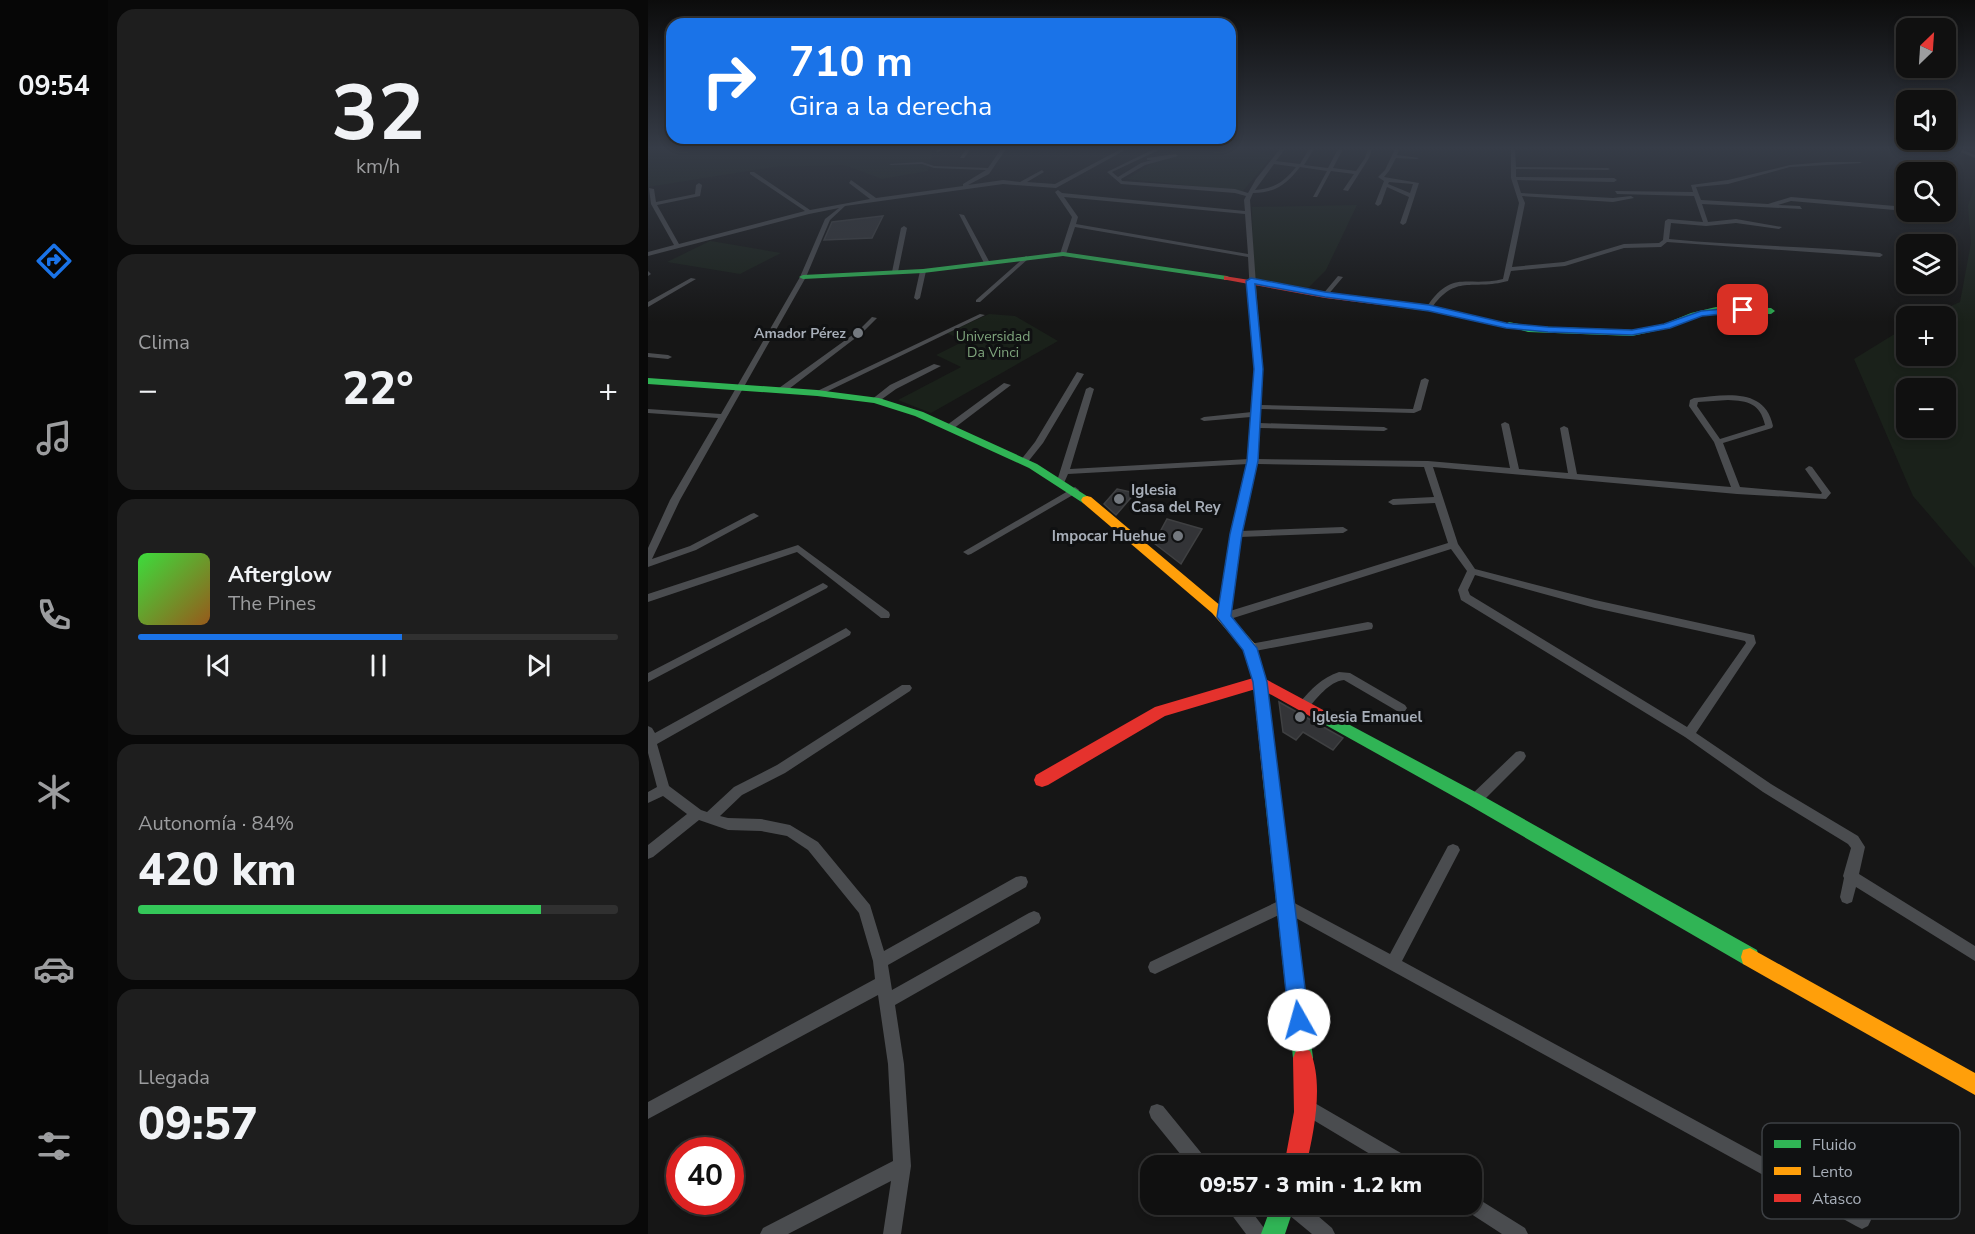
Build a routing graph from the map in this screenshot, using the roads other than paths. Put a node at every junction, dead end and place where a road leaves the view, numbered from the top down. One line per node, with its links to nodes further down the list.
1 (655, 207): 24 (street)
2 (801, 207): 15 (street)
3 (835, 207): 15 (street)
4 (845, 207): 34 (street)
5 (1068, 207): 20 (street)
6 (1188, 207): 16 (street)
7 (1249, 207): 16 (street)
8 (1408, 207): 18 (street)
9 (1521, 207): 31 (street)
10 (1701, 207): 19 (street)
11 (1777, 207): 13 (street)
12 (1878, 207): 14 (street)
13 (1800, 208)
14 (1896, 208)
15 (809, 212): 24 (street)
16 (1249, 213): 28 (street)
17 (961, 214): 30 (street)
18 (1403, 223)
19 (1706, 224): 21 (street); 23 (street)
20 (1073, 225): 26 (street); 28 (street)
21 (1779, 227)
22 (904, 228): 33 (street)
23 (1666, 240): 27 (street); 31 (street)
24 (678, 247): 25 (street)
25 (648, 254)
26 (1063, 254): 29 (street); 37 (street)
27 (1880, 255)
28 (1250, 256): 37 (street)
29 (1026, 258): 30 (street); 40 (street)
30 (987, 263): 32 (street)
31 (1509, 269): 42 (street)
32 (923, 271): 33 (street); 39 (street)
33 (895, 272): 34 (street)
34 (803, 277): 53 (street)
35 (1340, 277): 38 (street)
36 (693, 279): 41 (street)
37 (1251, 281): 38 (street); 58 (street)
38 (1325, 295): 42 (street)
39 (917, 298)
40 (978, 301)
41 (648, 305)
42 (1429, 308): 43 (street)
43 (1771, 310)
44 (982, 315): 56 (street)
45 (874, 318): 55 (street)
46 (648, 355): 47 (street)
47 (668, 357)
48 (937, 366): 57 (street)
49 (1080, 374): 68 (street)
50 (1425, 380): 58 (street)
51 (648, 381): 53 (street)
52 (1007, 386): 64 (street)
53 (741, 388): 55 (street); 60 (street)
54 (1090, 389): 73 (street)
55 (782, 390): 56 (street)
56 (817, 393): 57 (street)
57 (875, 400): 64 (street)
58 (1256, 410): 61 (street); 63 (street)
59 (648, 411): 60 (street)
60 (722, 416): 84 (street)
61 (1204, 419)
62 (1505, 424): 72 (street)
63 (1254, 425): 66 (street); 69 (street)
64 (950, 427): 68 (street)
65 (1564, 428): 74 (street)
66 (1384, 429)
67 (1718, 441): 67 (street); 76 (street)
68 (1024, 461): 73 (street)
69 (1253, 461): 70 (street); 73 (street); 81 (street)
70 (1428, 464): 72 (street); 77 (street)
71 (1809, 469): 76 (street)
72 (1515, 471): 74 (street)
73 (1063, 476): 75 (street)
74 (1573, 476): 76 (street)
75 (1075, 490): 83 (street); 90 (street)
76 (1737, 491)
77 (1440, 500): 78 (street); 82 (street)
78 (1393, 502)
79 (754, 516): 85 (street)
80 (1343, 530): 81 (street)
81 (1236, 534): 90 (street)
82 (1453, 545): 86 (street); 90 (street)
83 (968, 552)
84 (648, 558)
85 (648, 564)
86 (1472, 572): 99 (street); 99 (street)
87 (823, 586): 94 (street)
88 (648, 598): 89 (street)
89 (885, 615)
90 (1224, 617): 93 (street)
91 (1368, 626): 93 (street)
92 (846, 632): 100 (street)
93 (1250, 648): 95 (street)
94 (648, 678)
95 (1260, 682): 97 (street); 102 (street); 112 (street)
96 (906, 688): 106 (street)
97 (1303, 706): 98 (street); 105 (street)
98 (1401, 708)
99 (1689, 734): 109 (street)
100 (649, 739): 103 (street)
101 (1520, 756): 105 (street)
102 (1042, 780)
103 (664, 789): 104 (street); 106 (street)
104 (648, 798)
105 (1475, 800): 120 (street)
106 (703, 816): 108 (street); 115 (street)
107 (1453, 850): 116 (street)
108 (648, 853)
109 (1850, 876): 111 (street); 114 (street)
110 (1021, 882): 115 (street)
111 (1847, 897)
112 (1285, 905): 116 (street); 117 (street); 121 (street)
113 (1034, 918): 119 (street)
114 (1975, 954)
115 (880, 961): 118 (street)
116 (1393, 964): 127 (street)
117 (1155, 968)
118 (884, 983): 119 (street); 122 (street)
119 (887, 1001): 128 (street)
120 (1975, 1085)
121 (1306, 1106): 125 (street); 126 (street)
122 (648, 1111)
123 (1157, 1112): 124 (street)
124 (1192, 1155)
125 (1298, 1155)
126 (1388, 1155)
127 (1762, 1165)
128 (902, 1166): 133 (street); 134 (street)
129 (1482, 1211): 138 (street)
130 (1243, 1215): 135 (street)
131 (1280, 1215): 136 (street)
132 (1303, 1215): 137 (street)
133 (769, 1234)
134 (892, 1234)
135 (1258, 1234)
136 (1273, 1234)
137 (1326, 1234)
138 (1519, 1234)

